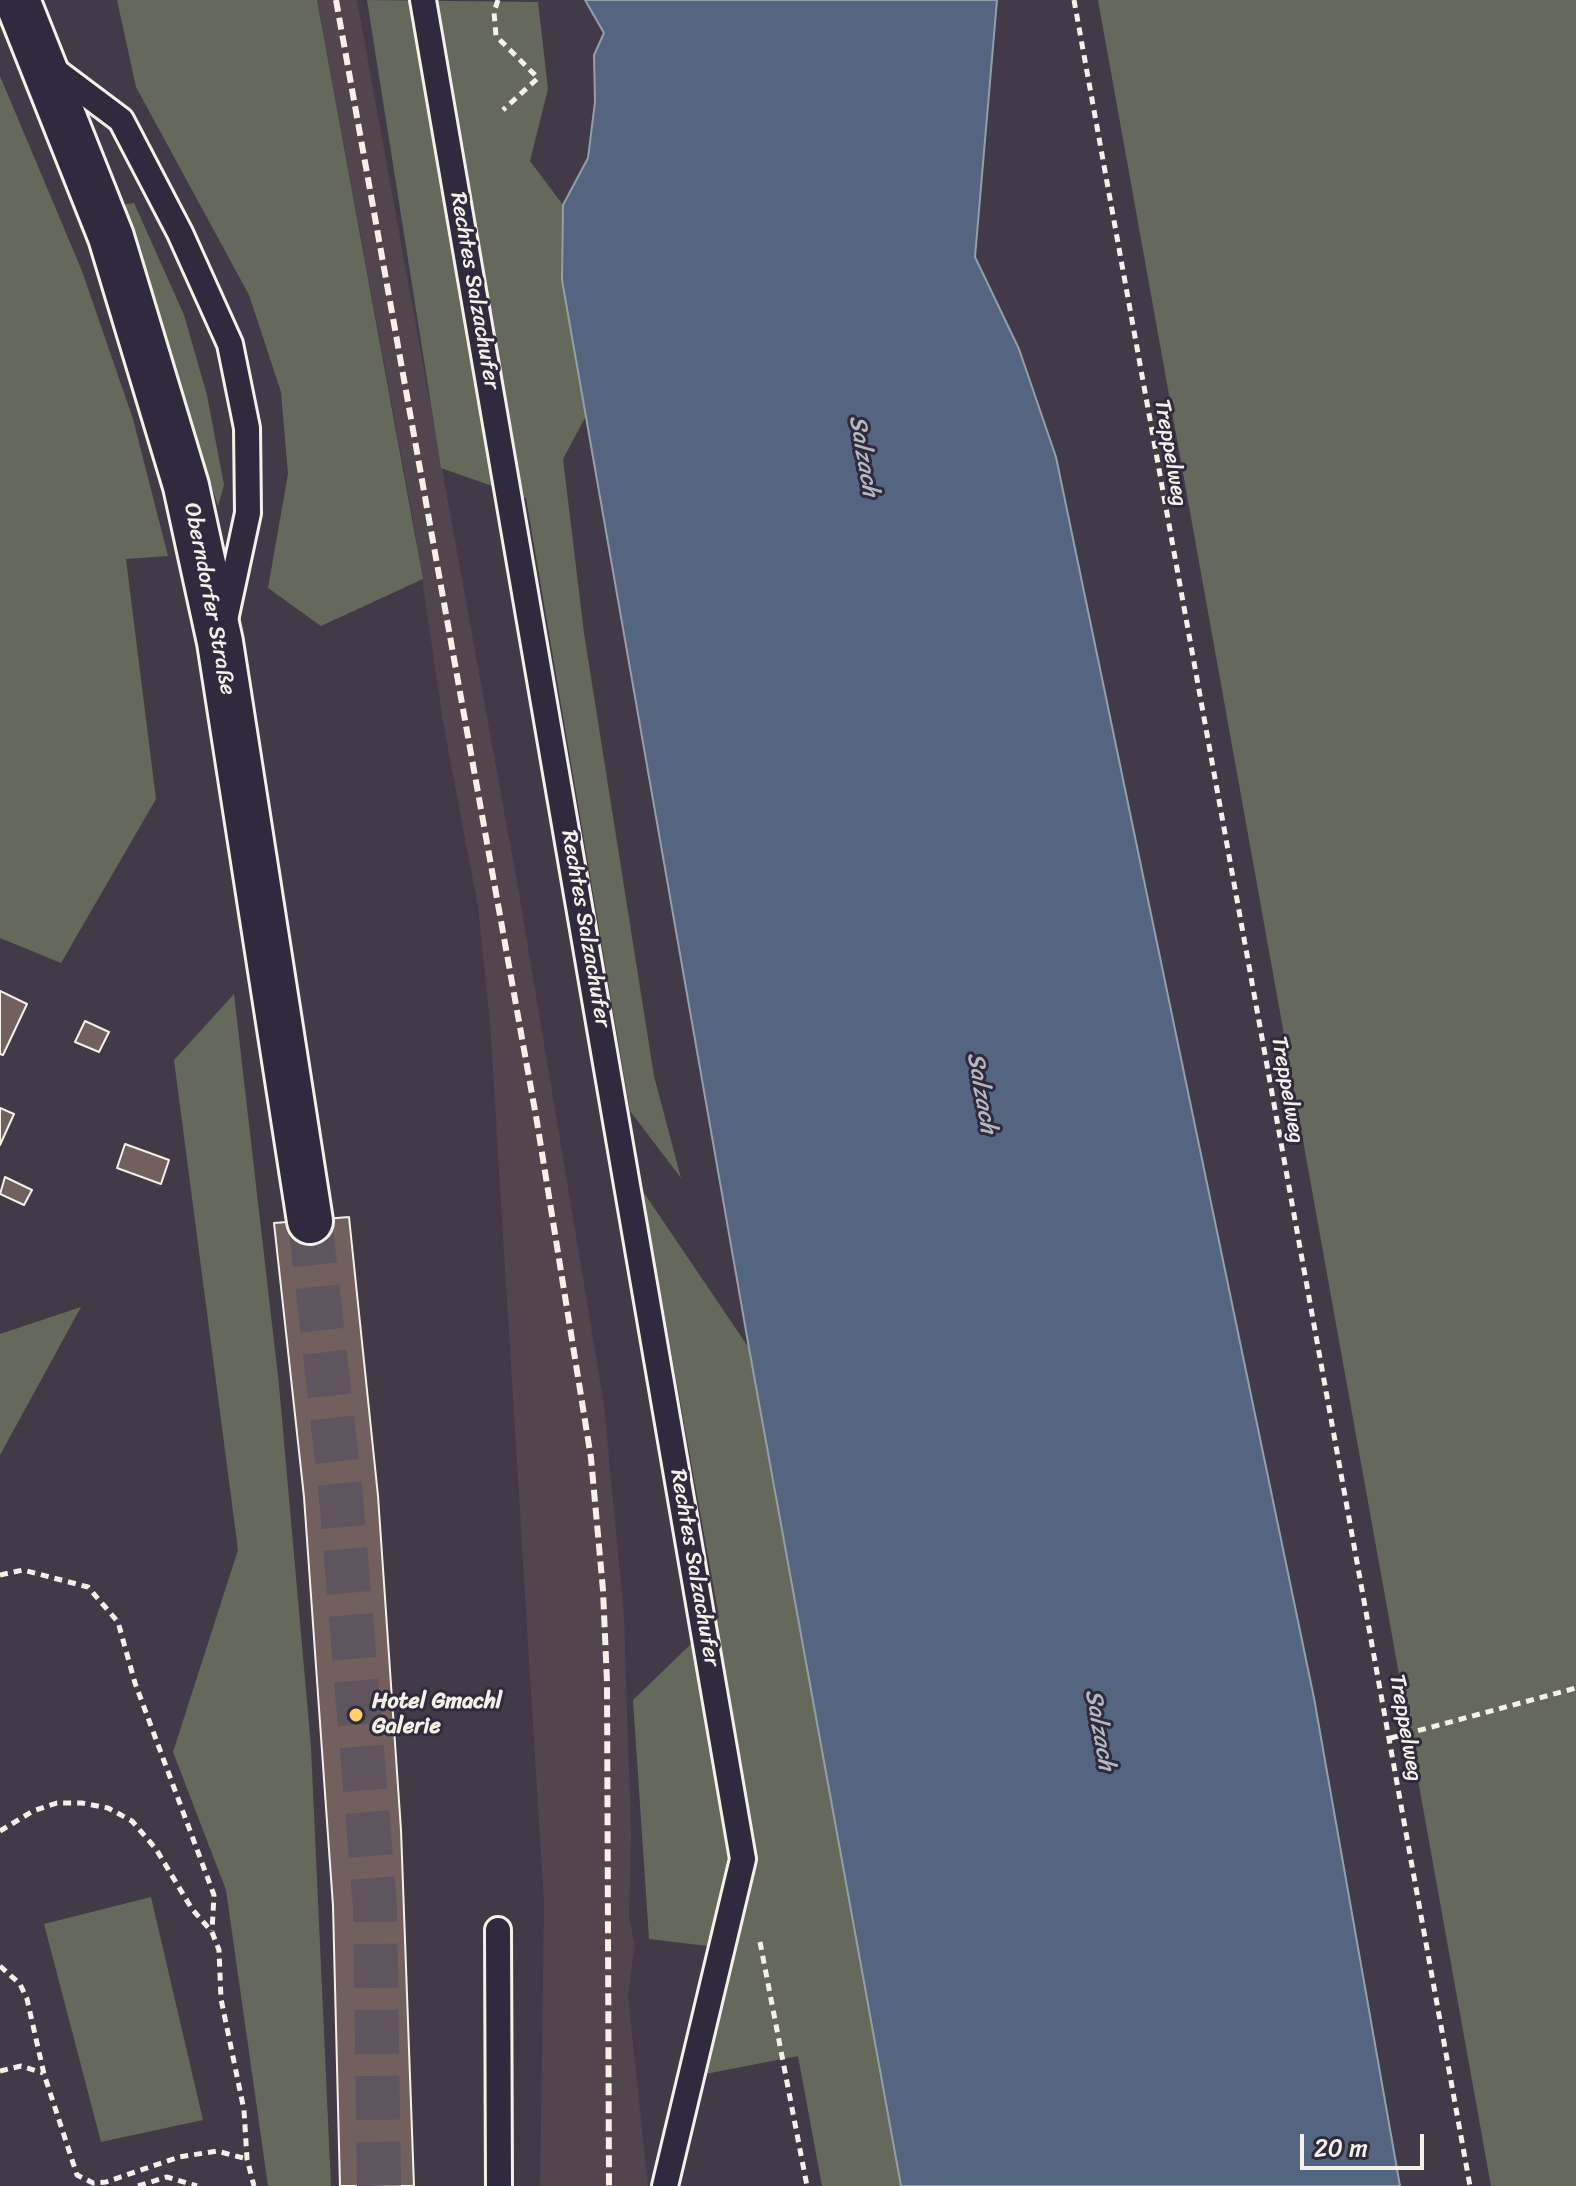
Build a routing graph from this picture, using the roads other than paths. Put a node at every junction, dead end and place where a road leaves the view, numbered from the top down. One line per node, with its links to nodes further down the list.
1 (17, 0): 3 (main road, Oberndorfer Straße)
2 (423, 0): 8 (lane, Rechtes Salzachufer)
3 (41, 60): 4 (main road, Oberndorfer Straße); 4 (lane)
4 (220, 642): 5 (main road, Oberndorfer Straße)
5 (310, 1221)
6 (498, 1930): 7 (lane)
7 (499, 2186)
8 (665, 2186)

